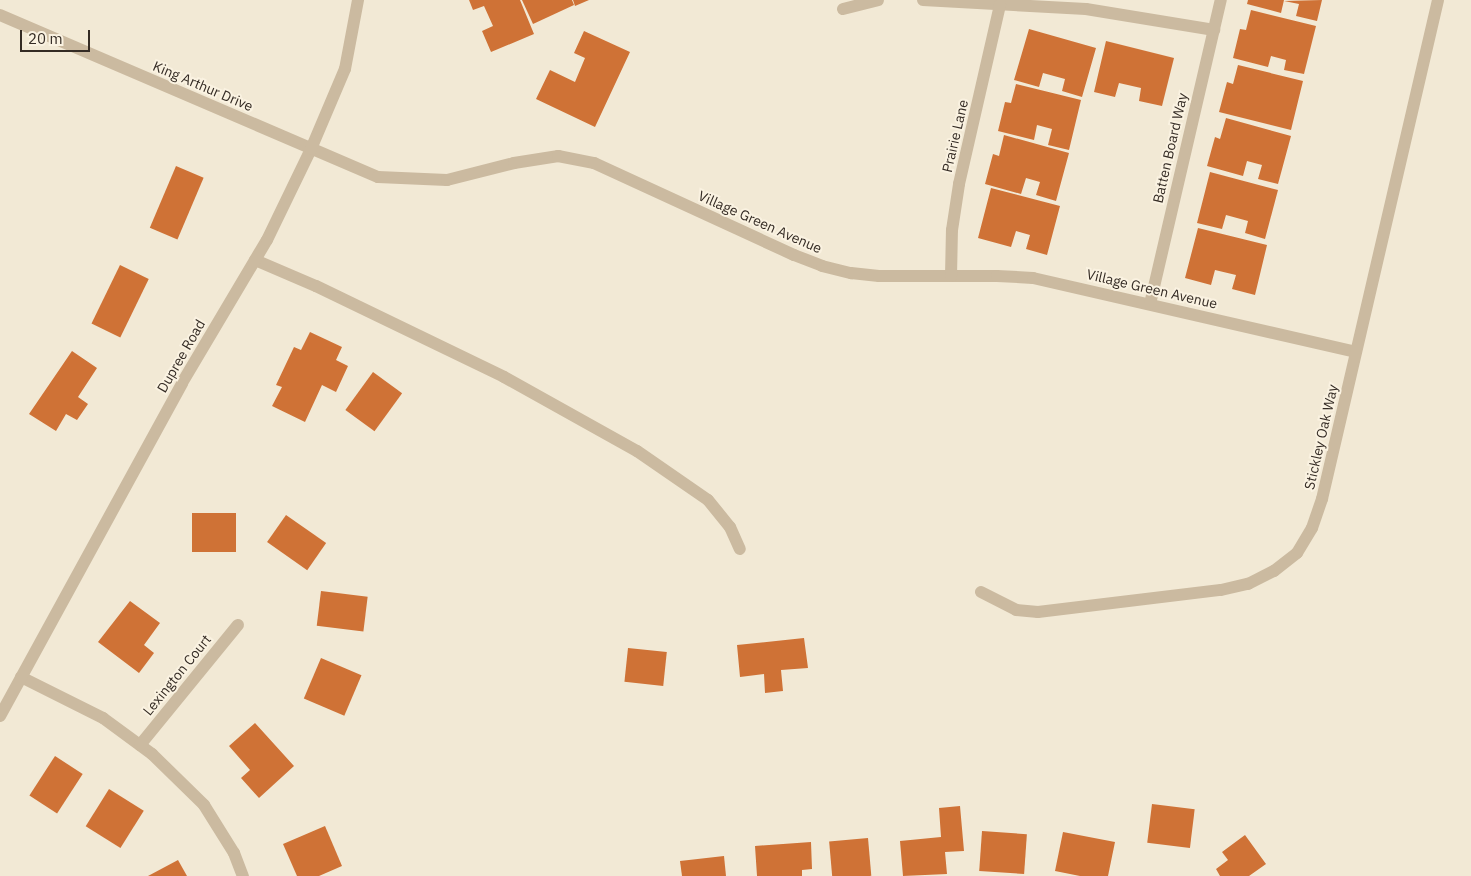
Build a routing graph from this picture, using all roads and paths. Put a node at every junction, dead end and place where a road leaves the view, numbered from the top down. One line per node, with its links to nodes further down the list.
1 (358, 0): 10 (street, Dupree Road)
2 (878, 0): 7 (street)
3 (923, 0): 6 (street)
4 (1221, 0): 9 (street, Batten Board Way)
5 (1438, 0): 14 (street, Stickley Oak Way)
6 (1000, 5): 9 (street); 12 (street, Prairie Lane)
7 (843, 9)
8 (0, 16): 10 (street, King Arthur Drive)
9 (1214, 30): 13 (street, Batten Board Way)
10 (311, 149): 11 (street, Dupree Road); 12 (street, Village Green Avenue)
11 (255, 260): 15 (street); 18 (street, Dupree Road)
12 (951, 276): 13 (street, Village Green Avenue)
13 (1150, 304): 14 (street, Village Green Avenue)
14 (1356, 352): 16 (street, Stickley Oak Way)
15 (740, 549)
16 (981, 592)
17 (238, 625): 20 (street, Lexington Court)
18 (21, 677): 19 (street, Dupree Road); 20 (street)
19 (0, 716)
20 (140, 745): 21 (street)
21 (243, 876)

